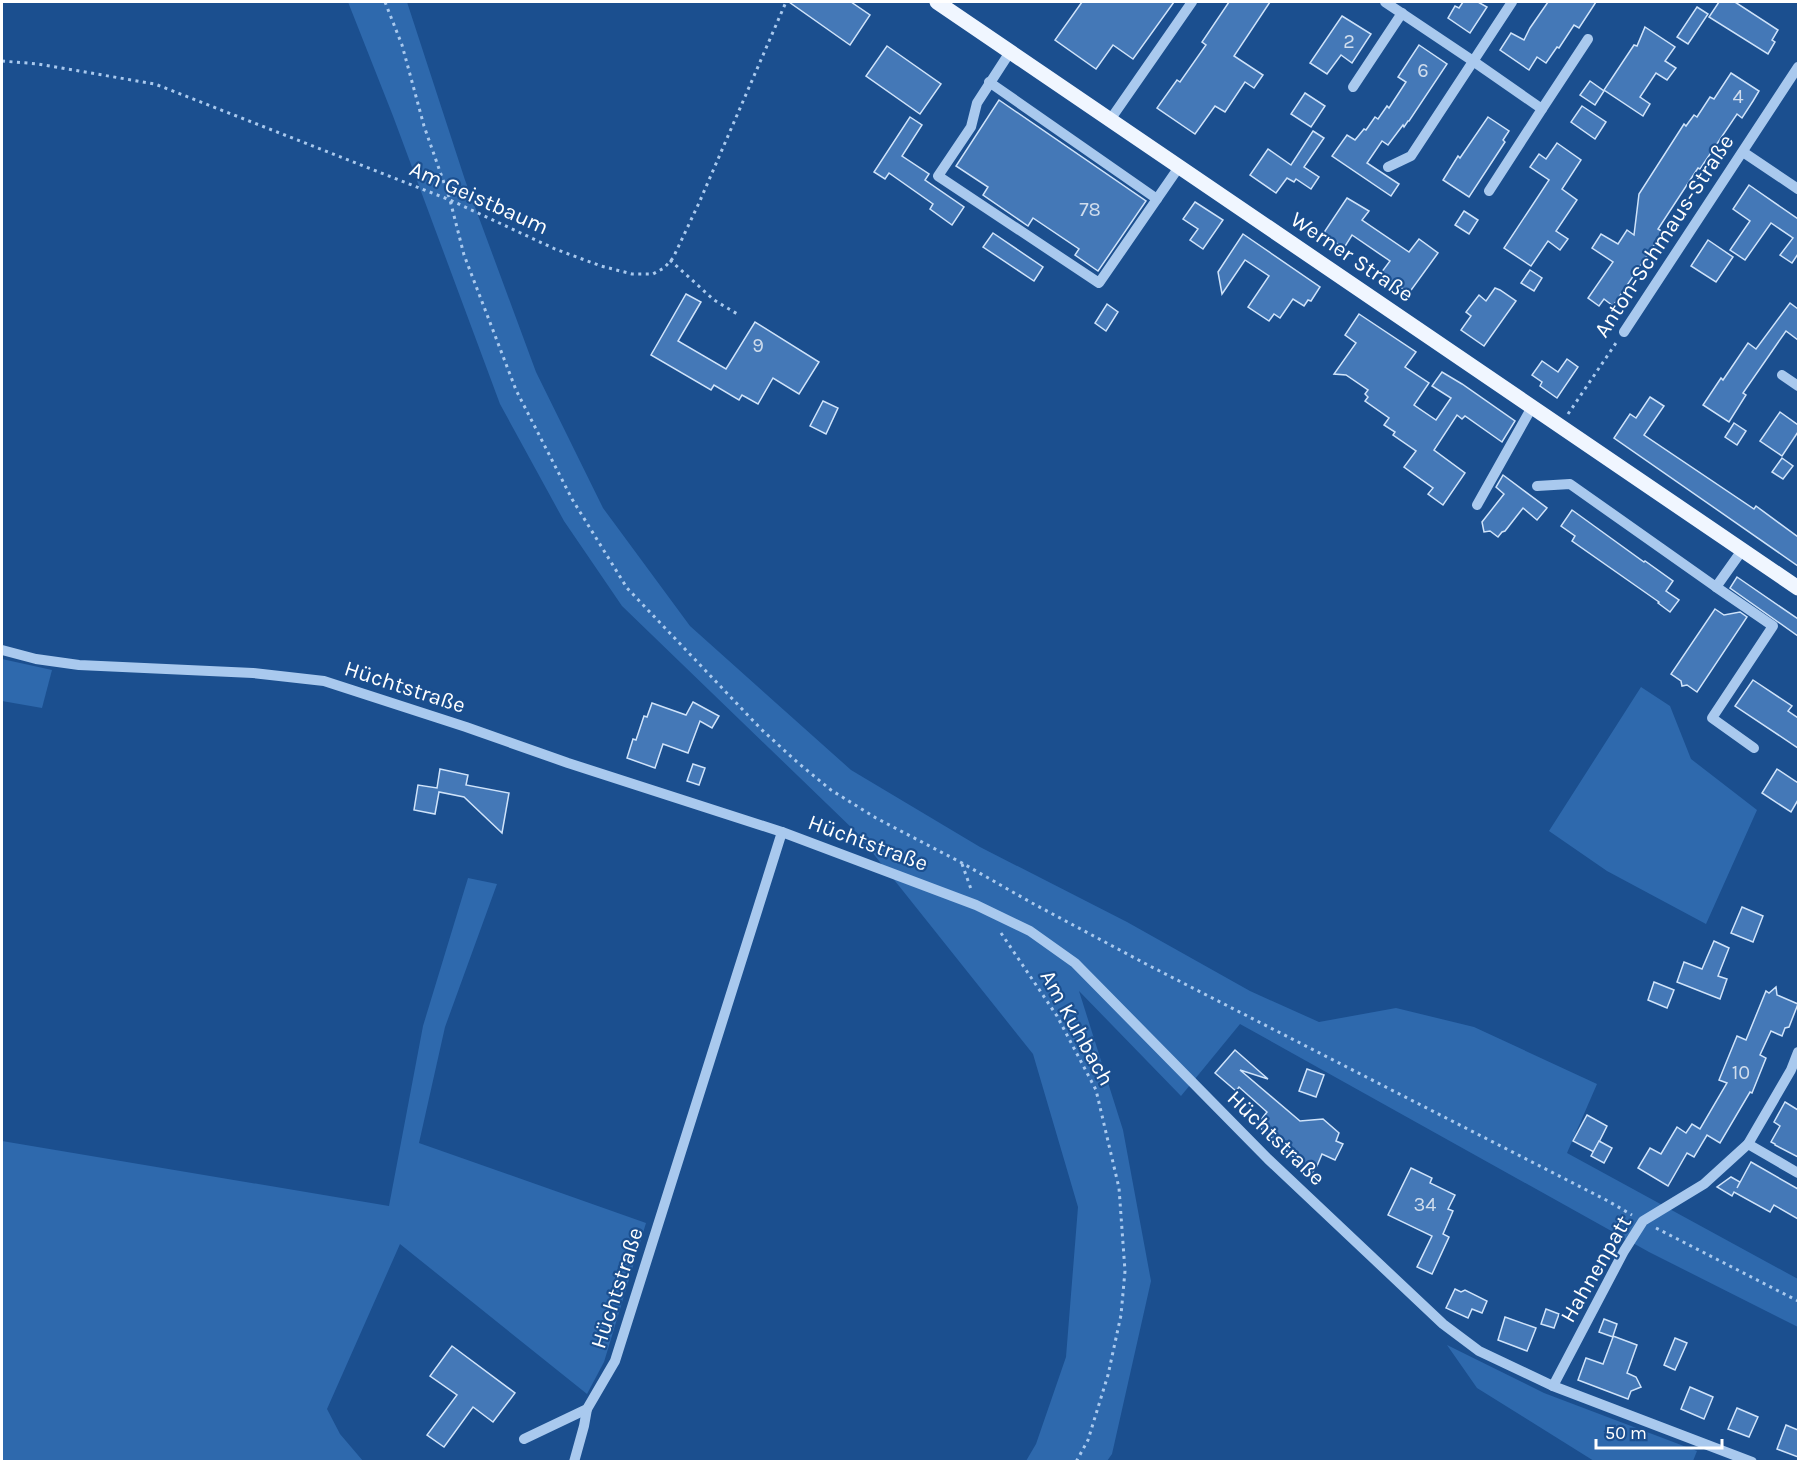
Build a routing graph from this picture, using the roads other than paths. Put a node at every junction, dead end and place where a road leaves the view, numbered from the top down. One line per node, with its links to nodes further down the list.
1 (937, 2): 7 (main road, Werner Straße)
2 (1192, 2): 13 (street)
3 (1385, 2): 5 (street)
4 (1512, 2): 8 (street)
5 (1402, 13): 8 (street); 11 (street)
6 (1588, 39): 12 (street)
7 (1010, 52): 10 (street); 13 (main road, Werner Straße)
8 (1473, 61): 12 (street); 16 (street)
9 (1798, 67): 14 (street, Anton-Schmaus-Straße)
10 (989, 82): 19 (street); 19 (street)
11 (1353, 87)
12 (1542, 109): 18 (street)
13 (1110, 120): 15 (main road, Werner Straße)
14 (1743, 152): 17 (street); 20 (street, Anton-Schmaus-Straße)
15 (1179, 166): 19 (street); 23 (main road, Werner Straße)
16 (1388, 167)
17 (1798, 189)
18 (1489, 191)
19 (1157, 199)
20 (1624, 332)
21 (1782, 375): 22 (street)
22 (1798, 386)
23 (1532, 407): 25 (street); 26 (main road, Werner Straße)
24 (1537, 486): 27 (street)
25 (1478, 505)
26 (1743, 549): 27 (street); 28 (main road, Werner Straße)
27 (1716, 587): 30 (street)
28 (1798, 588)
29 (2, 650): 31 (street, Hüchtstraße)
30 (1754, 748)
31 (782, 832): 35 (street, Hüchtstraße); 36 (street, Hüchtstraße)
32 (1798, 1053): 33 (street, Hahnenpatt)
33 (1748, 1144): 34 (street); 35 (street, Hahnenpatt)
34 (1798, 1173)
35 (1553, 1386): 39 (street, Hüchtstraße)
36 (587, 1409): 37 (street); 38 (street, Hüchtstraße)
37 (524, 1439)
38 (574, 1461)
39 (1752, 1461)

